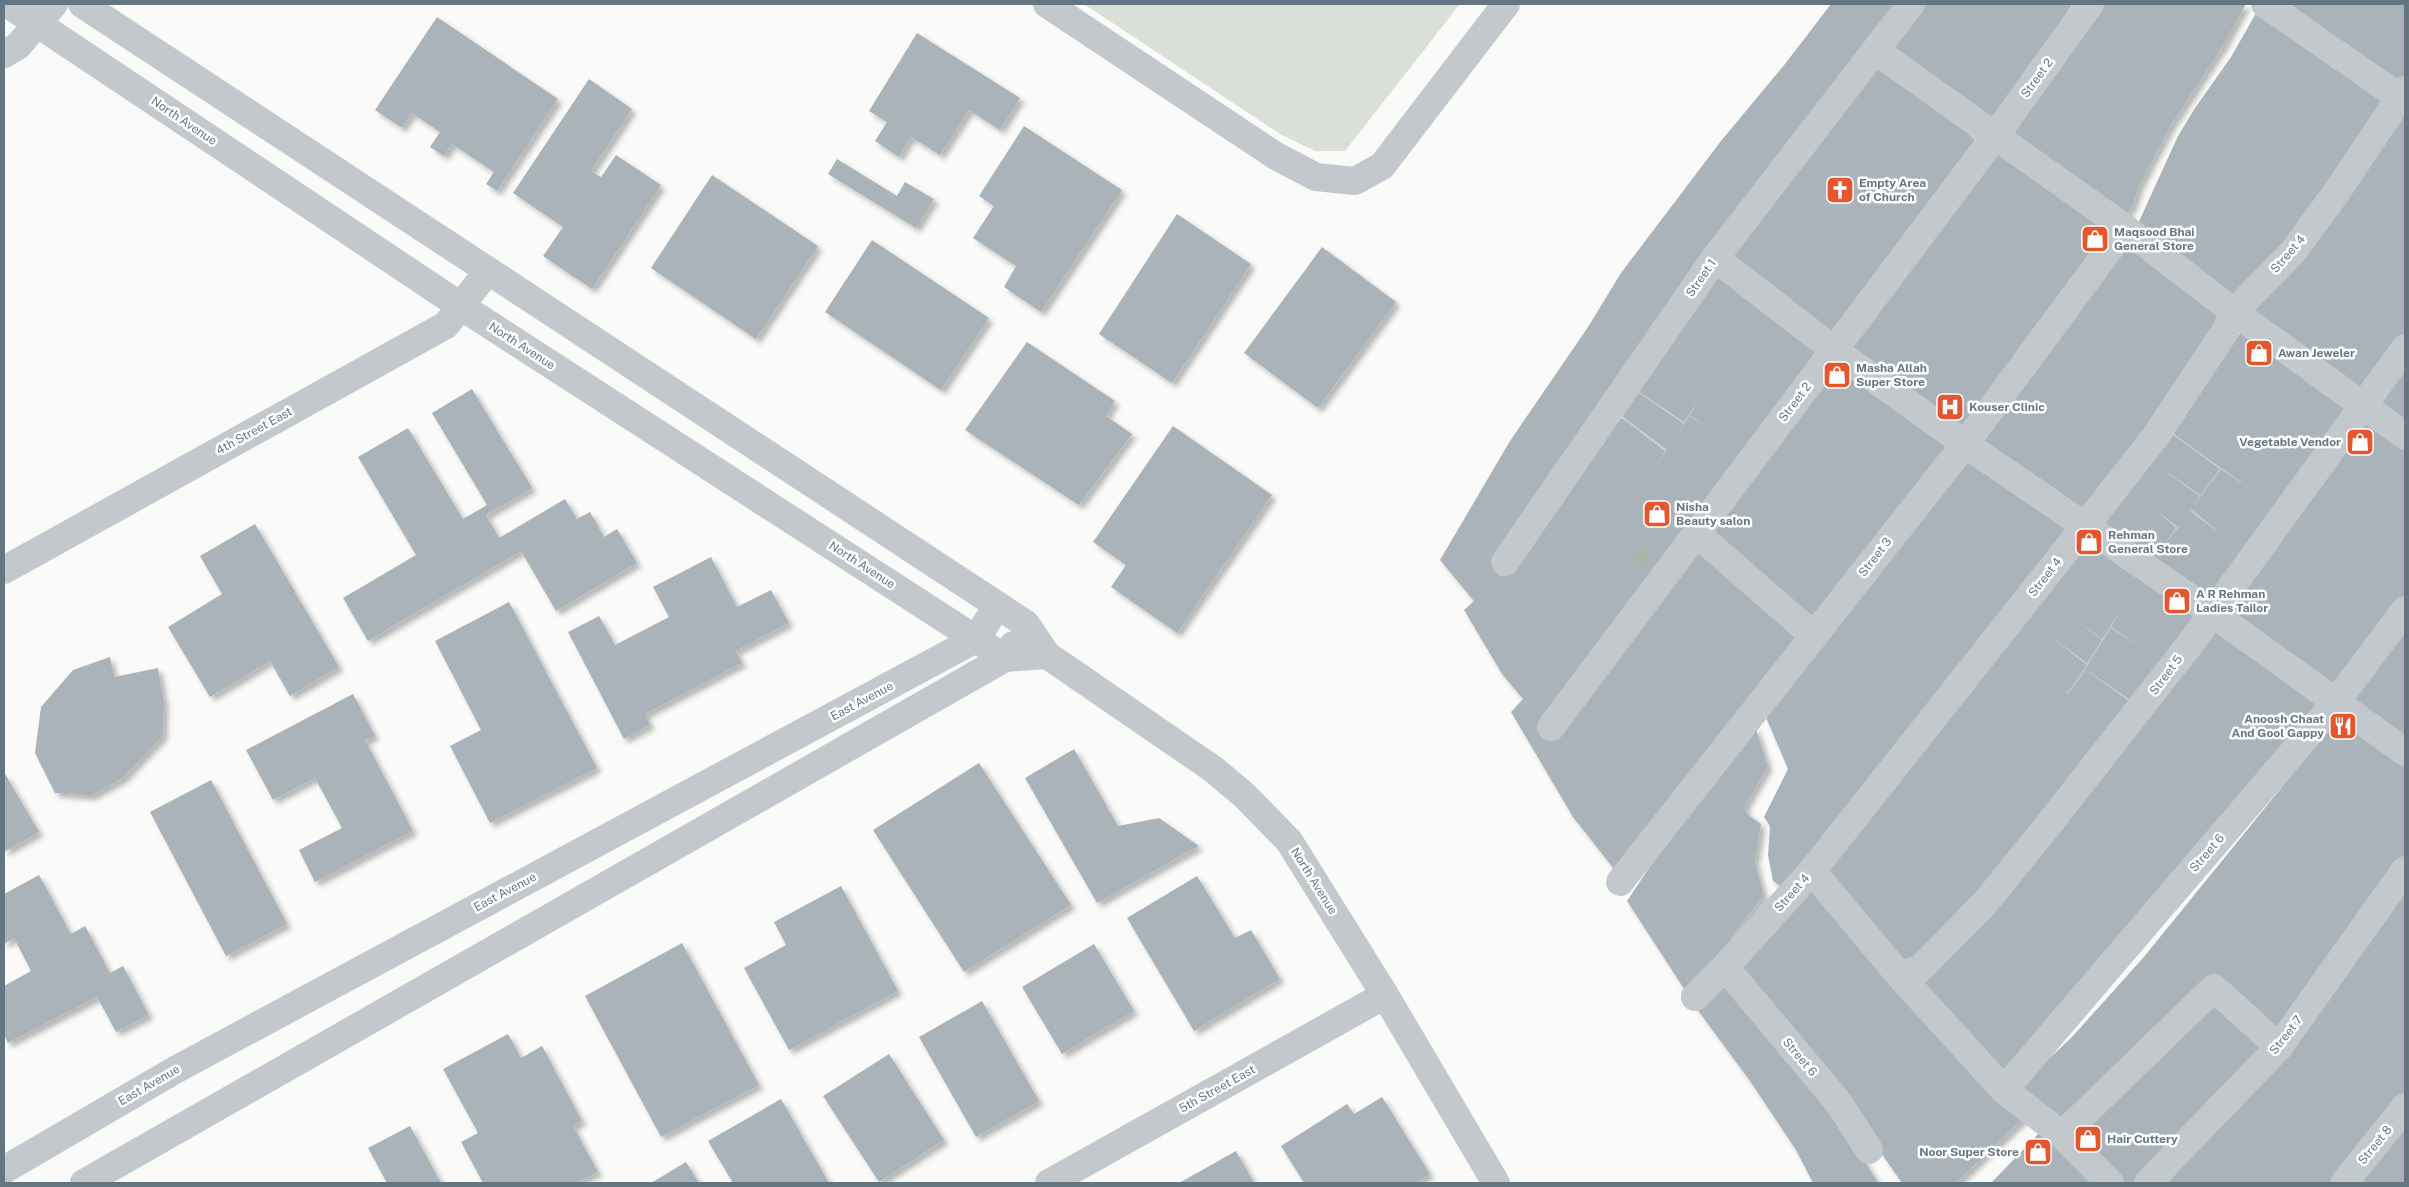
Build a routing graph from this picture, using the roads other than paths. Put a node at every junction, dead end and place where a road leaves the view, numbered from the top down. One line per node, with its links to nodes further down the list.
1 (8, 4): 8 (street, North Avenue)
2 (82, 4): 15 (street, North Avenue)
3 (1047, 4): 4 (street)
4 (1506, 4)
5 (1911, 4): 9 (street, Street 1)
6 (2090, 4): 12 (street, Street 2)
7 (2275, 6): 11 (street)
8 (46, 13): 10 (street); 16 (street, North Avenue)
9 (1876, 51): 12 (street); 14 (street, Street 1)
10 (4, 54)
11 (2403, 96): 17 (street, Street 4)
12 (1995, 136): 13 (street); 19 (street, Street 2)
13 (2124, 228): 17 (street); 22 (street, Street 3)
14 (1715, 258): 19 (street); 25 (street, Street 1)
15 (488, 272): 16 (street, 4th Street East); 27 (street, North Avenue)
16 (462, 307): 26 (street, 4th Street East); 32 (street, North Avenue)
17 (2234, 312): 20 (street); 23 (street, Street 4)
18 (2405, 348): 20 (street, Street 5)
19 (1834, 350): 22 (street); 24 (street, Street 2)
20 (2363, 407): 21 (street); 29 (street, Street 5)
21 (2405, 436)
22 (1965, 444): 23 (street); 31 (street, Street 3)
23 (2086, 525): 29 (street); 39 (street, Street 4)
24 (1696, 533): 31 (street); 36 (street, Street 2)
25 (1505, 562)
26 (4, 570)
27 (997, 606): 30 (street, North Avenue); 32 (street, East Avenue)
28 (2405, 610): 35 (street, Street 6)
29 (2212, 612): 35 (street); 42 (street, Street 5)
30 (1026, 624): 33 (street, North Avenue); 34 (street)
31 (1814, 636): 40 (street, Street 3)
32 (976, 639): 34 (street, North Avenue); 50 (street, East Avenue)
33 (1047, 655): 34 (street); 43 (street, North Avenue)
34 (1005, 658): 51 (street)
35 (2336, 702): 37 (street); 46 (street, Street 6)
36 (1551, 727)
37 (2405, 752)
38 (2405, 870): 45 (street, Street 7)
39 (1812, 872): 41 (street, Street 4); 42 (street)
40 (1620, 882)
41 (1725, 967): 44 (street, Street 4); 49 (street, Street 6)
42 (1899, 975): 46 (street)
43 (1384, 995): 52 (street, 5th Street East); 53 (street, North Avenue)
44 (1695, 997)
45 (2279, 1047): 48 (street); 55 (street, Street 7)
46 (2004, 1090): 48 (street)
47 (2405, 1107): 56 (street, Street 8)
48 (2062, 1135): 54 (street)
49 (1869, 1150)
50 (4, 1170)
51 (84, 1183)
52 (1049, 1183)
53 (1496, 1183)
54 (2110, 1183)
55 (2148, 1183)
56 (2344, 1183)

